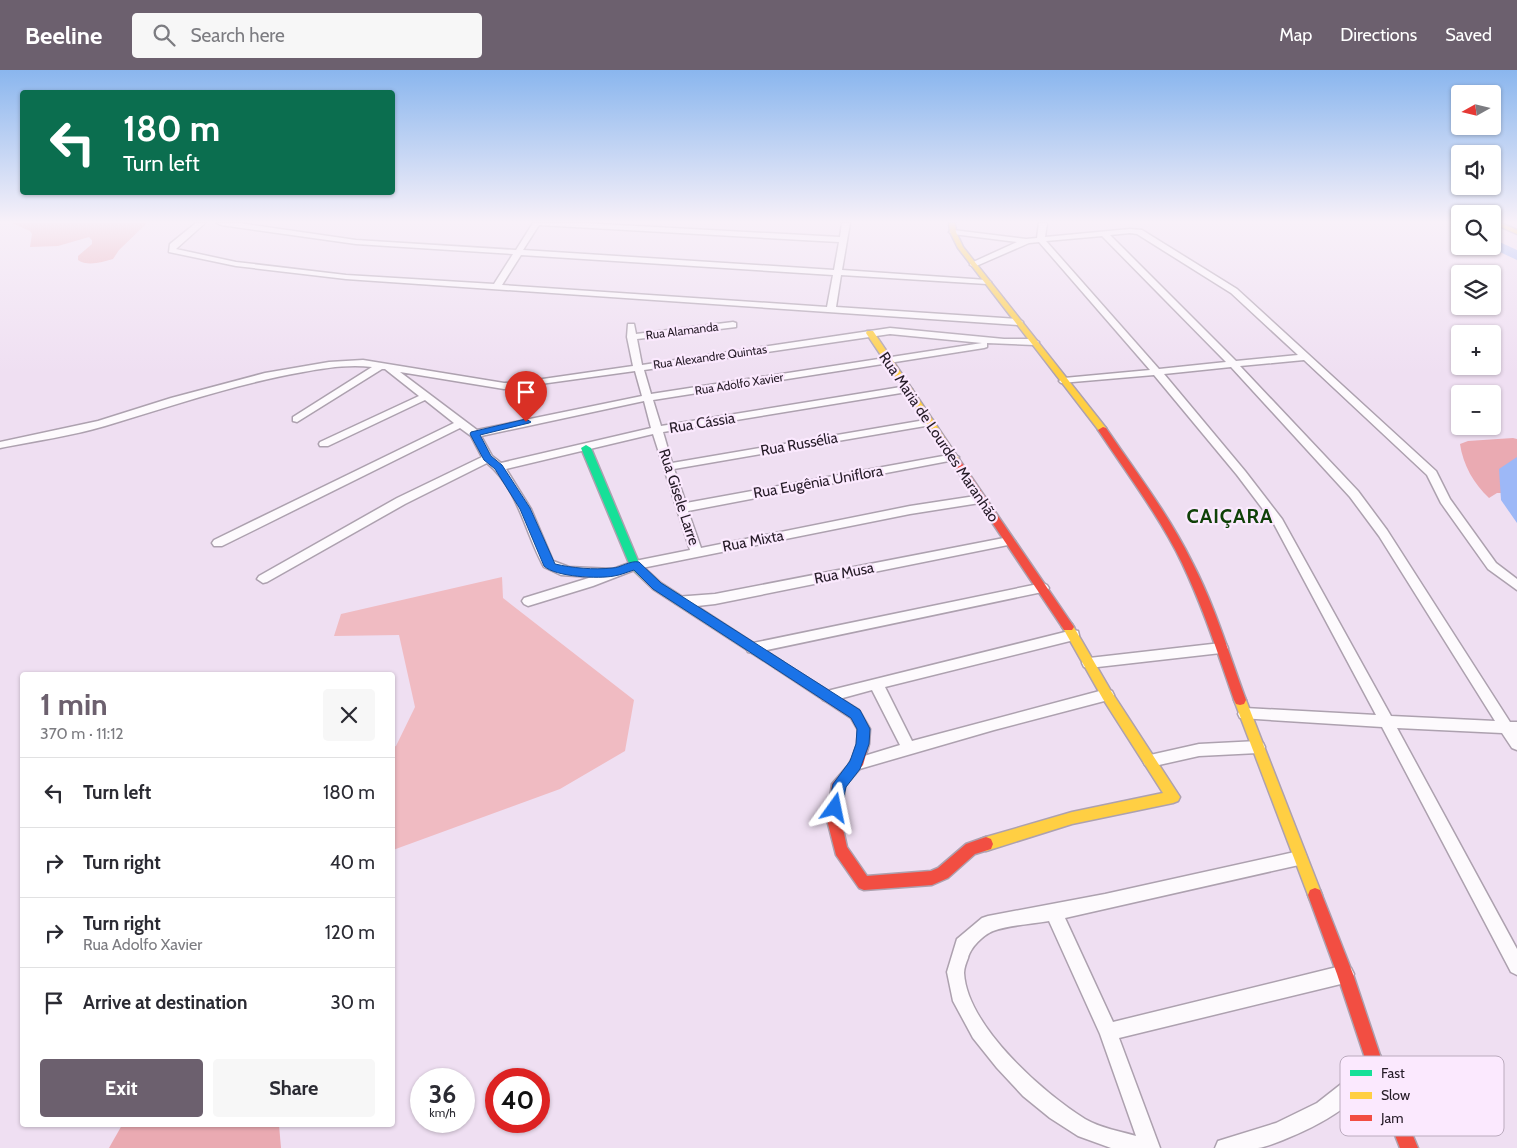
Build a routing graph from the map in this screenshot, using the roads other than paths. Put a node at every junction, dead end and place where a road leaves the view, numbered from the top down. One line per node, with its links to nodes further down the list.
1 (309, 273): 10 (street)
2 (505, 273): 10 (street)
3 (837, 273): 11 (street)
4 (842, 273): 9 (street)
5 (980, 273): 9 (street)
6 (1071, 273): 24 (street)
7 (1143, 273): 21 (street)
8 (1208, 273): 19 (street)
9 (987, 282): 12 (street)
10 (496, 287): 11 (street)
11 (831, 309): 12 (street)
12 (1020, 322): 18 (street)
13 (733, 325): 16 (street, Rua Alamanda)
14 (631, 326): 16 (street, Rua Gisele Larre)
15 (870, 333): 17 (street, Rua Alexandre Quintas); 20 (street, Rua Maria de Lourdes Maranhão); 23 (street, Rua Alexandre Quintas)
16 (631, 337): 23 (street, Rua Gisele Larre)
17 (1004, 342): 18 (street, Rua Alexandre Quintas); 20 (street, Rua Adolfo Xavier)
18 (1034, 342): 25 (street)
19 (1308, 357): 21 (street); 49 (street)
20 (888, 360): 26 (street, Rua Maria de Lourdes Maranhão); 28 (street, Rua Adolfo Xavier)
21 (1234, 364): 24 (street); 62 (street)
22 (383, 366): 23 (street, Rua Alexandre Quintas); 27 (street); 29 (street); 35 (street, Rua Alexandre Quintas)
23 (639, 367): 28 (street, Rua Gisele Larre)
24 (1157, 372): 25 (street); 61 (street)
25 (1064, 381): 55 (street)
26 (907, 389): 30 (street, Rua Maria de Lourdes Maranhão); 32 (street, Rua Cássia)
27 (426, 396): 31 (street); 34 (street)
28 (648, 398): 32 (street, Rua Gisele Larre); 33 (street, Rua Adolfo Xavier)
29 (297, 419)
30 (930, 422): 37 (street, Rua Maria de Lourdes Maranhão); 40 (street, Rua Russélia)
31 (462, 423): 33 (street); 44 (street)
32 (658, 430): 36 (street, Rua Cássia); 40 (street, Rua Gisele Larre)
33 (475, 434): 38 (street)
34 (324, 444)
35 (0, 445)
36 (586, 448): 39 (street, Rua Cássia); 46 (street)
37 (954, 457): 41 (street, Rua Maria de Lourdes Maranhão); 42 (street, Rua Eugênia Uniflora)
38 (488, 458): 39 (street); 48 (street)
39 (499, 467): 47 (street)
40 (668, 467): 42 (street, Rua Gisele Larre)
41 (982, 499): 43 (street, Rua Maria de Lourdes Maranhão); 45 (street, Rua Mixta)
42 (682, 508): 45 (street, Rua Gisele Larre)
43 (1009, 541): 50 (street, Rua Maria de Lourdes Maranhão); 51 (street, Rua Musa)
44 (218, 543)
45 (697, 552): 46 (street, Rua Mixta)
46 (636, 565): 47 (street, Rua Mixta); 51 (street)
47 (614, 572): 52 (street, Rua Mixta)
48 (263, 579)
49 (1517, 586)
50 (1043, 588): 53 (street, Rua Maria de Lourdes Maranhão); 54 (street)
51 (679, 600): 54 (street)
52 (528, 601)
53 (1073, 635): 56 (street, Rua Maria de Lourdes Maranhão); 57 (street)
54 (753, 648): 59 (street)
55 (1221, 648): 56 (street); 60 (street)
56 (1089, 663): 58 (street, Rua Maria de Lourdes Maranhão)
57 (876, 684): 59 (street); 65 (street)
58 (1107, 695): 65 (street); 66 (street, Rua Maria de Lourdes Maranhão)
59 (828, 696): 67 (street)
60 (1245, 714): 61 (street); 64 (street)
61 (1386, 721): 62 (street); 70 (street)
62 (1512, 728): 63 (street)
63 (1517, 744)
64 (1258, 747): 66 (street); 68 (street)
65 (909, 749): 67 (street)
66 (1150, 762): 67 (street, Rua Maria de Lourdes Maranhão)
67 (856, 764)
68 (1299, 858): 69 (street); 71 (street)
69 (1054, 912): 72 (street); 76 (street)
70 (1517, 966)
71 (1345, 974): 72 (street); 73 (street)
72 (1108, 1032): 77 (street)
73 (1372, 1056)
74 (1340, 1099): 78 (street)
75 (1404, 1136): 79 (street)
76 (1144, 1148)
77 (1150, 1148)
78 (1225, 1148)
79 (1409, 1148)

